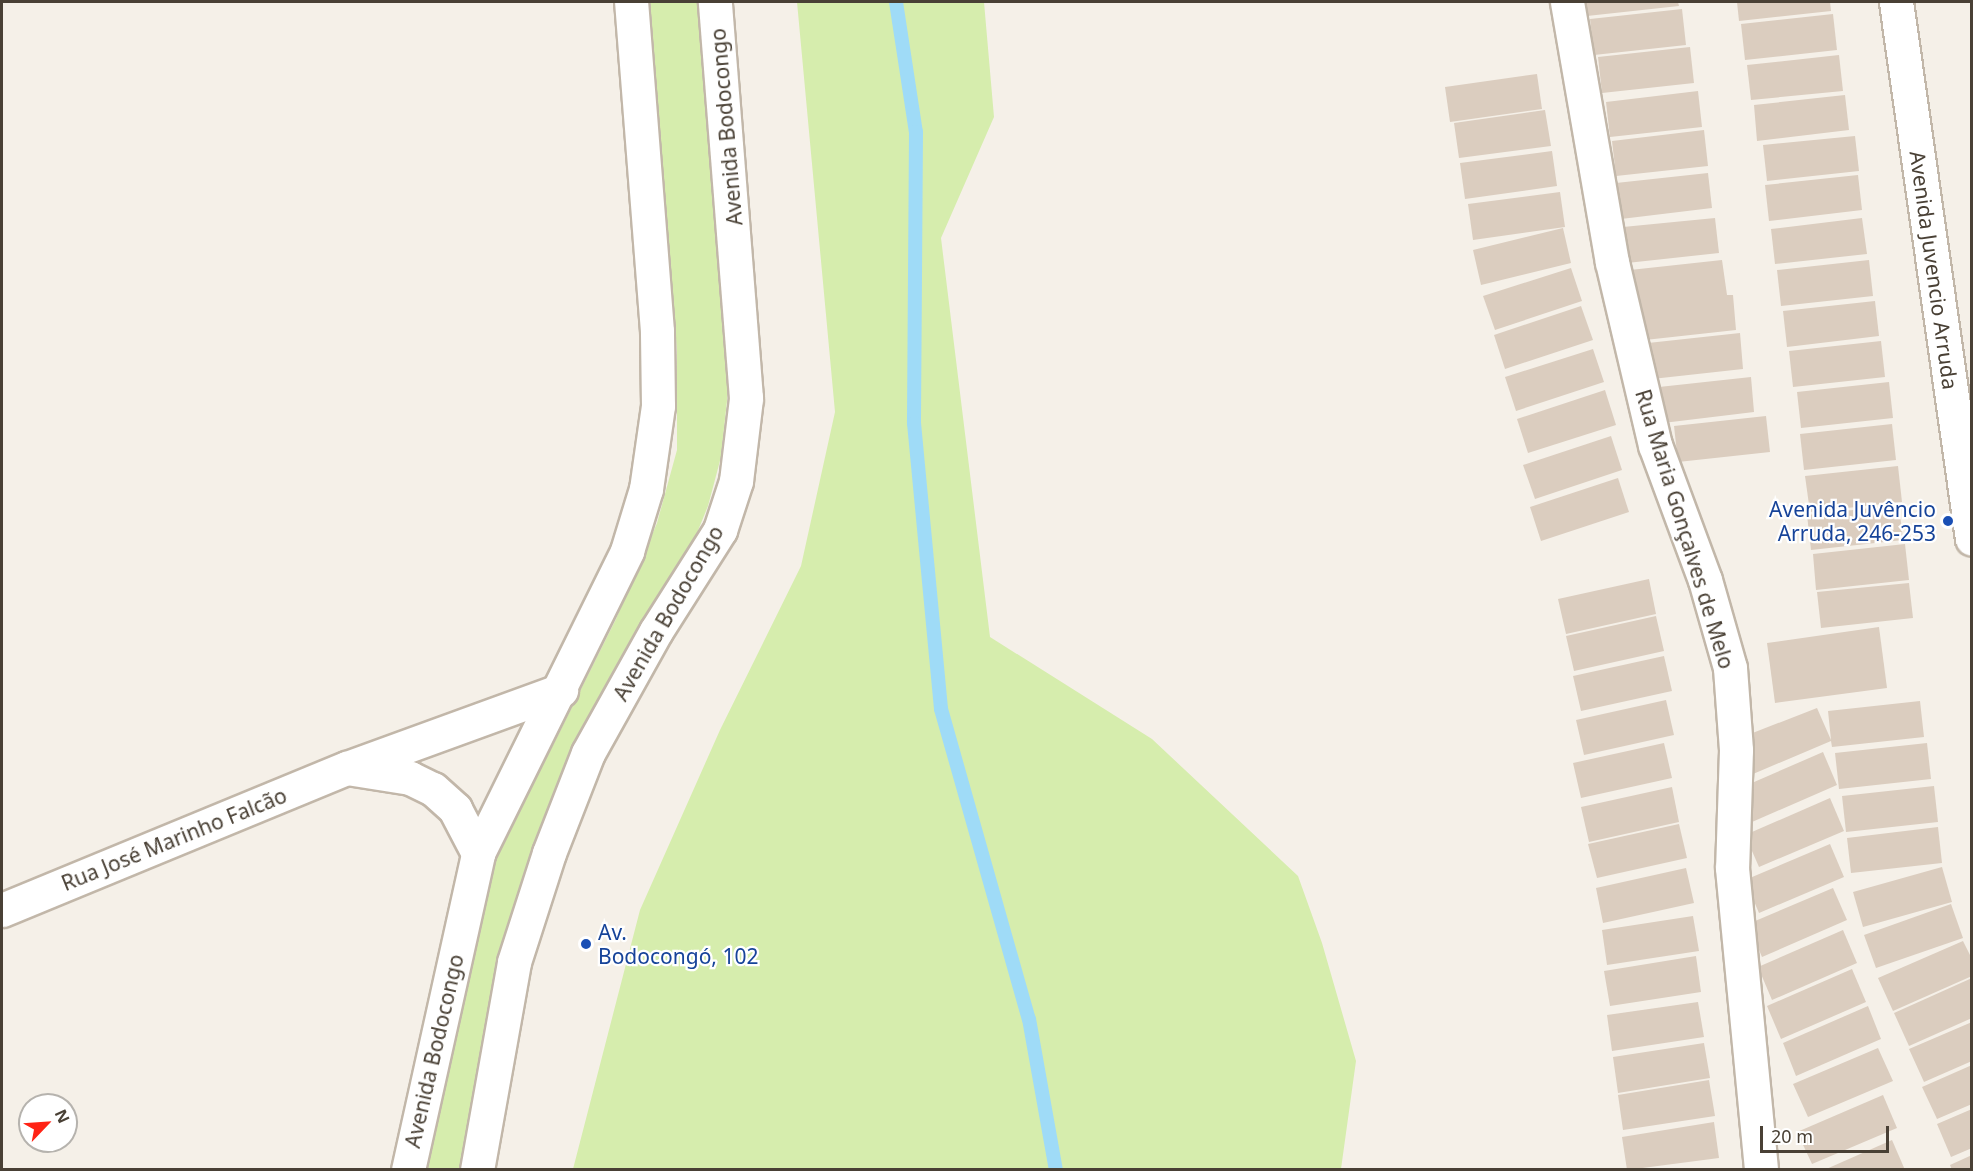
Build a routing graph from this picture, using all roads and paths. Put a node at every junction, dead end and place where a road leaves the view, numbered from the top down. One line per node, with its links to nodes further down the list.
1 (631, 2): 6 (street, Avenida Bodocongo)
2 (715, 2): 11 (street, Avenida Bodocongo)
3 (1567, 2): 12 (street, Rua Maria Gonçalves de Melo)
4 (1896, 2): 5 (street, Avenida Juvencio Arruda)
5 (1971, 539)
6 (561, 690): 7 (street, Rua José Marinho Falcão); 8 (street, Avenida Bodocongo)
7 (347, 768): 8 (street); 9 (street, Rua José Marinho Falcão)
8 (478, 853): 10 (street, Avenida Bodocongo)
9 (2, 910)
10 (408, 1170)
11 (477, 1170)
12 (1761, 1170)

